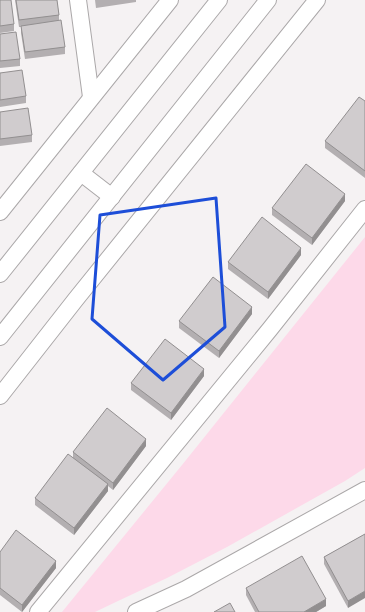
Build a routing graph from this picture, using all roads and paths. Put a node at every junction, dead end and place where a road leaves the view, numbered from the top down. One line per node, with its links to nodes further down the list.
1 (78, 0): 6 (street)
2 (170, 0): 6 (street)
3 (219, 0): 7 (street)
4 (268, 0): 8 (street)
5 (317, 0): 13 (street)
6 (91, 97): 10 (street)
7 (81, 172): 8 (street); 11 (street)
8 (112, 197): 12 (street)
9 (365, 209): 15 (street)
10 (0, 212)
11 (0, 274)
12 (0, 337)
13 (0, 396)
14 (365, 490): 16 (street)
15 (38, 612)
16 (136, 612)

